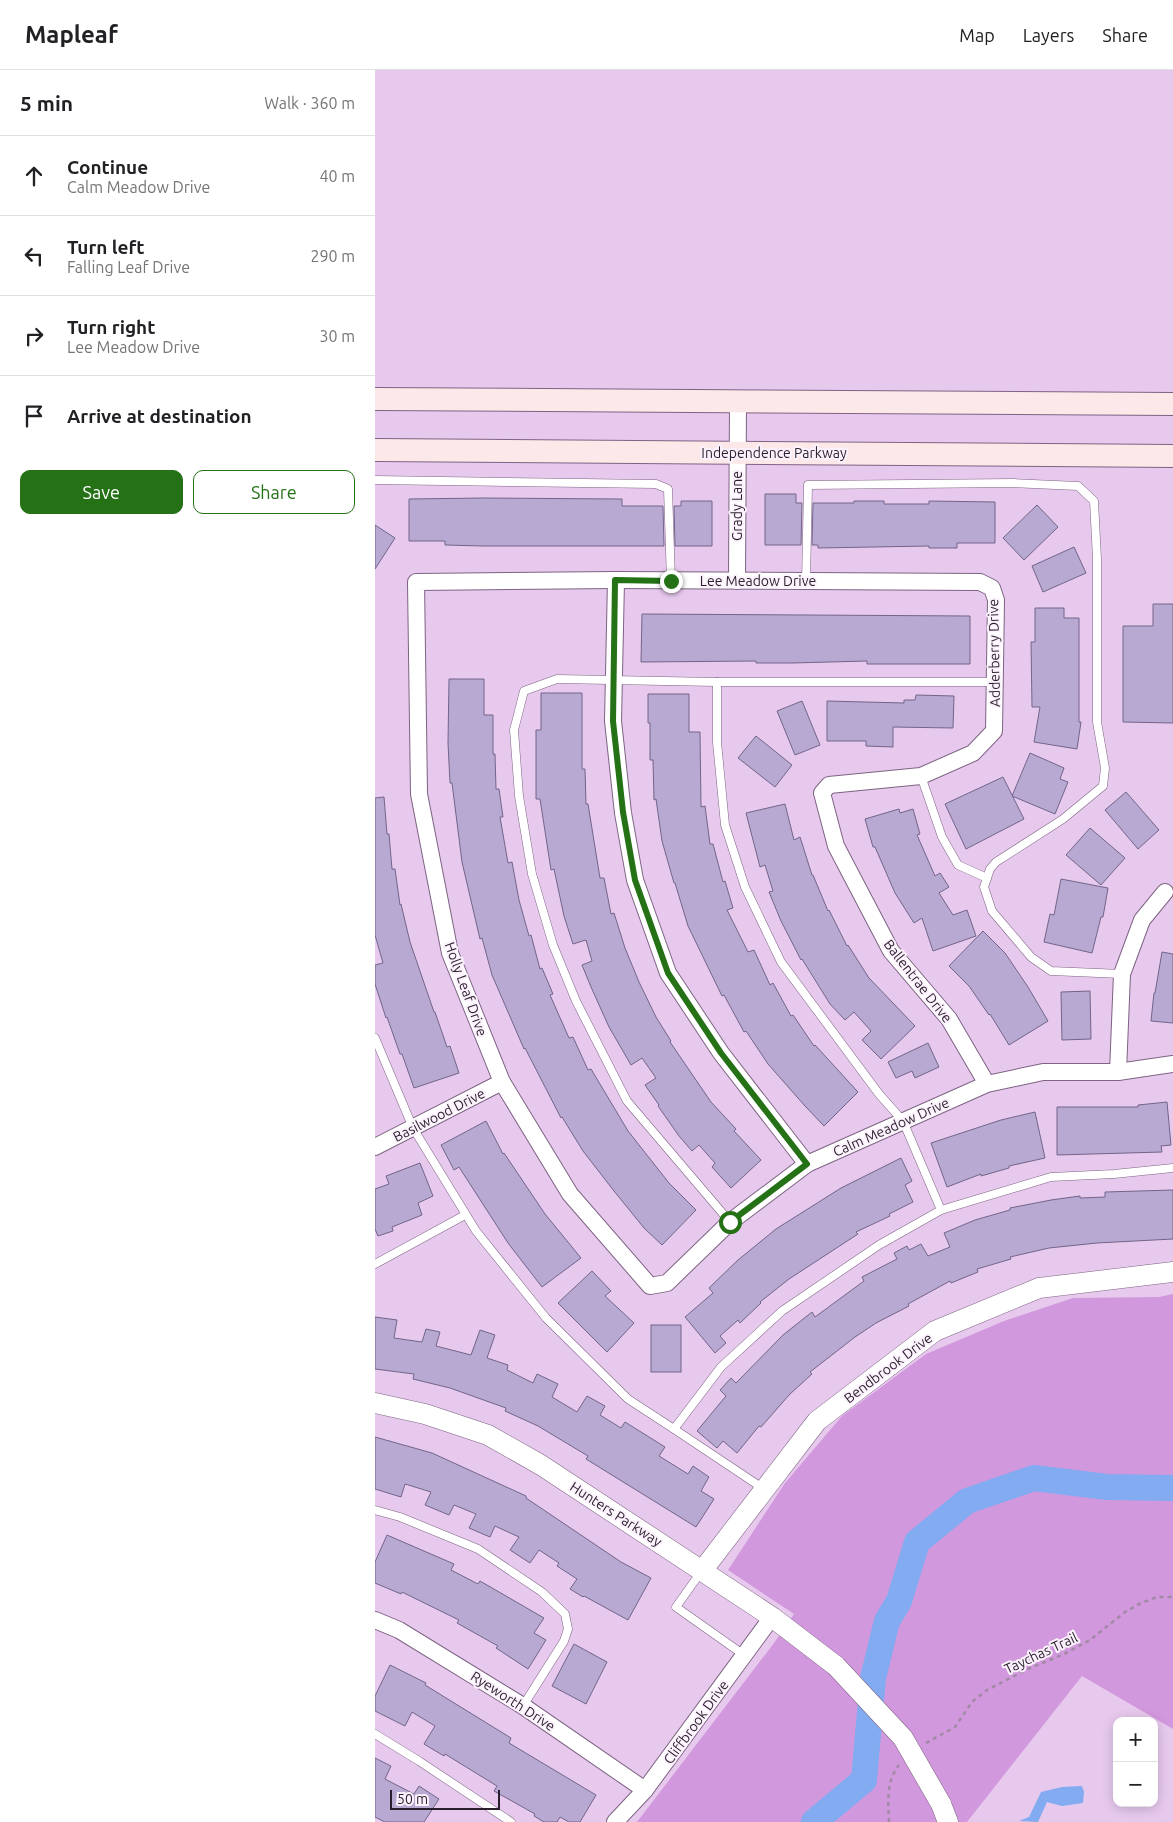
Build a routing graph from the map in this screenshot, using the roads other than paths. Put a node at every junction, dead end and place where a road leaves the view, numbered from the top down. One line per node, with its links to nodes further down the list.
1 (375, 400): 2 (main road)
2 (738, 402): 3 (main road); 5 (street, Grady Lane)
3 (1173, 404)
4 (375, 450): 5 (main road, Independence Parkway)
5 (737, 453): 6 (main road, Independence Parkway); 10 (street, Grady Lane)
6 (1173, 456)
7 (375, 480): 9 (lane)
8 (615, 580): 9 (street, Lee Meadow Drive); 11 (street, Lee Meadow Drive); 14 (street)
9 (671, 581): 10 (street, Lee Meadow Drive)
10 (737, 581): 12 (street, Lee Meadow Drive)
11 (416, 582): 24 (street, Holly Leaf Drive)
12 (806, 582): 13 (street, Lee Meadow Drive); 18 (lane)
13 (980, 582): 16 (street, Adderberry Drive)
14 (614, 680): 15 (lane); 29 (street); 33 (lane)
15 (717, 682): 16 (lane); 26 (lane)
16 (995, 682): 17 (street, Adderberry Drive)
17 (921, 776): 18 (lane); 25 (street, Ballentrae Drive)
18 (987, 878): 20 (lane)
19 (1165, 892): 20 (street)
20 (1121, 974): 23 (street)
21 (375, 1038): 27 (lane)
22 (1173, 1064): 23 (street, Calm Meadow Drive)
23 (1118, 1072): 25 (street, Calm Meadow Drive)
24 (502, 1082): 27 (street, Basilwood Drive); 36 (street, Holly Leaf Drive)
25 (987, 1084): 26 (street, Calm Meadow Drive)
26 (903, 1121): 29 (street, Calm Meadow Drive); 31 (lane)
27 (413, 1128): 28 (street, Basilwood Drive); 32 (lane)
28 (375, 1147)
29 (807, 1164): 33 (street, Calm Meadow Drive)
30 (1173, 1168): 31 (lane)
31 (941, 1210): 38 (lane)
32 (465, 1215): 34 (lane); 38 (lane)
33 (730, 1222): 36 (street, Calm Meadow Drive)
34 (375, 1264)
35 (1173, 1272): 39 (street, Bendbrook Drive)
36 (649, 1286)
37 (375, 1403): 41 (street, Hunters Parkway)
38 (674, 1429): 39 (lane)
39 (764, 1489): 41 (street, Bendbrook Drive)
40 (375, 1510): 45 (lane)
41 (702, 1571): 42 (street, Hunters Parkway); 44 (lane)
42 (772, 1617): 44 (street, Cliffbrook Drive); 48 (street, Hunters Parkway, bridge)
43 (375, 1620): 45 (street, Ryeworth Drive)
44 (745, 1655): 47 (street, Cliffbrook Drive)
45 (523, 1706): 47 (street, Ryeworth Drive)
46 (375, 1734): 49 (lane)
47 (645, 1790): 50 (street, Cliffbrook Drive)
48 (945, 1813)
49 (511, 1822)
50 (615, 1822)

